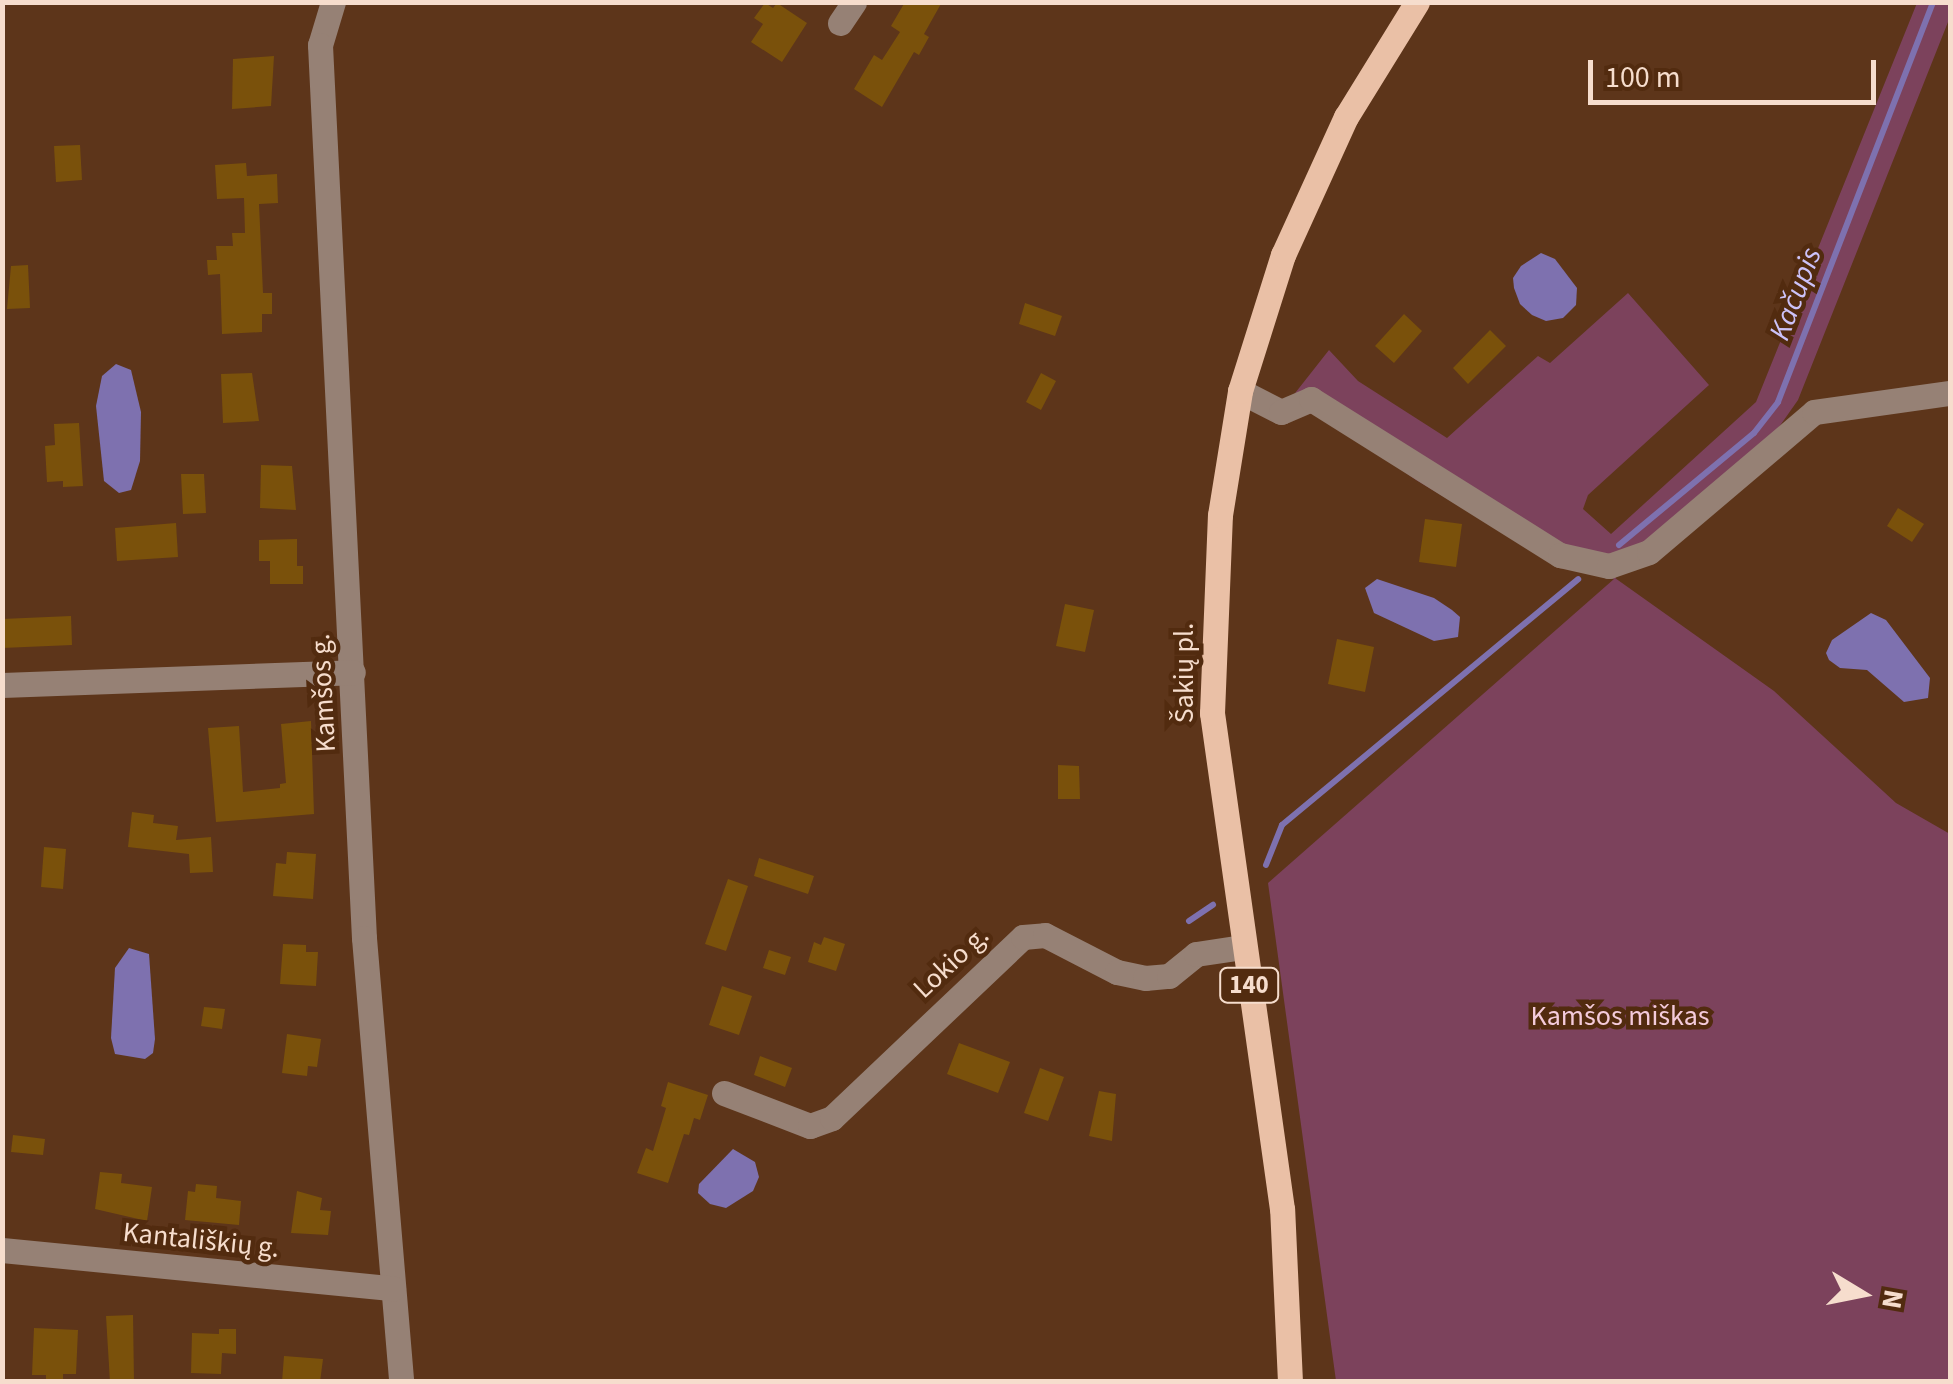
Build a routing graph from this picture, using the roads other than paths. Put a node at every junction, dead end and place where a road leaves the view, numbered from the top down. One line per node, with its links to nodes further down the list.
1 (333, 2): 5 (street, Kamšos g.)
2 (1418, 2): 3 (main road, Šakių pl. / 140)
3 (1240, 392): 4 (street); 7 (main road, Šakių pl. / 140)
4 (1950, 393)
5 (353, 672): 6 (street); 10 (street, Kamšos g.)
6 (2, 685)
7 (1243, 947): 8 (street, Lokio g.); 12 (main road, Šakių pl. / 140)
8 (724, 1093)
9 (2, 1250): 10 (street, Kantališkių g.)
10 (393, 1288): 11 (street, Kamšos g.)
11 (401, 1382)
12 (1290, 1382)

